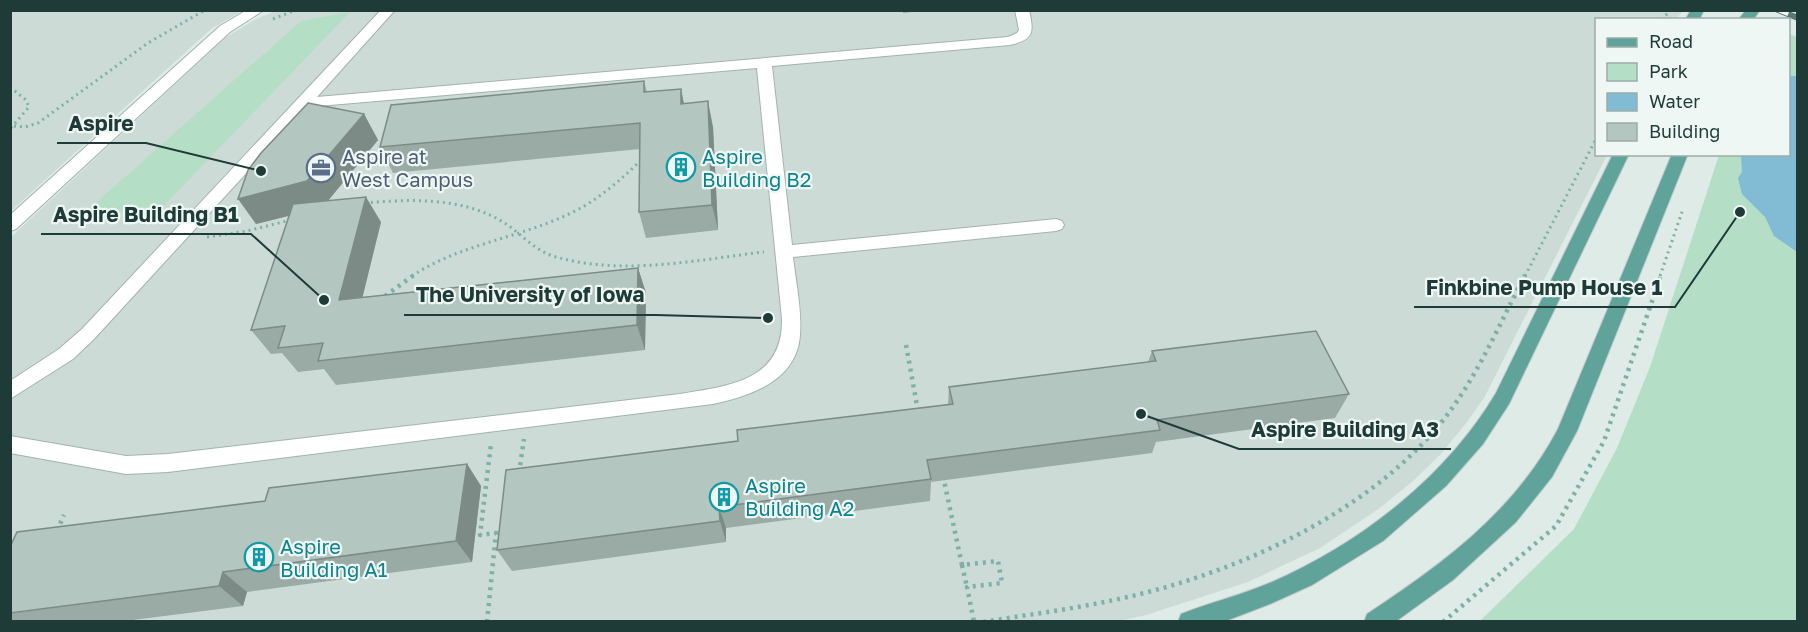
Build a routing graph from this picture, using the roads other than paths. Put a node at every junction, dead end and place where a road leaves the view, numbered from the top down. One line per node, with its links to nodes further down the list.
1 (258, 10): 8 (street)
2 (389, 10): 5 (street)
3 (1022, 10): 4 (street)
4 (764, 63): 5 (street); 10 (street)
5 (302, 103): 11 (street)
6 (1620, 156): 13 (main road)
7 (1679, 156): 14 (main road)
8 (10, 225)
9 (1056, 225): 10 (street)
10 (784, 251): 12 (street)
11 (10, 391)
12 (10, 444)
13 (1190, 621)
14 (1375, 621)

